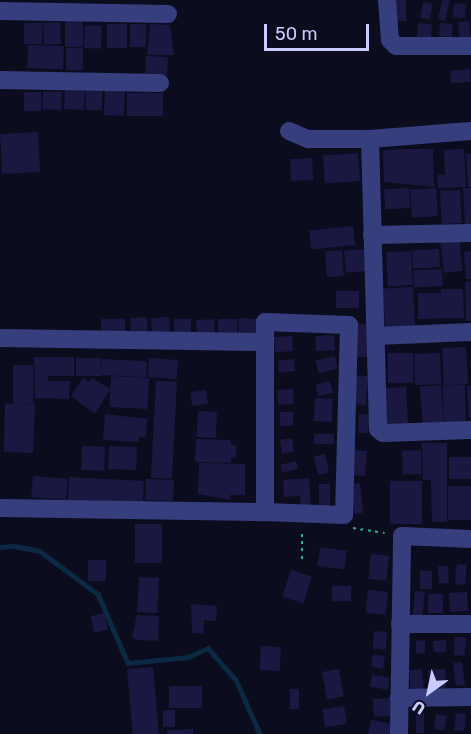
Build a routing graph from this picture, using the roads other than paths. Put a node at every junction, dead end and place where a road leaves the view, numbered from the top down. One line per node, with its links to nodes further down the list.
1 (387, 0): 4 (street)
2 (0, 11): 3 (street)
3 (168, 14)
4 (471, 46)
5 (0, 80): 6 (street)
6 (160, 83)
7 (290, 131): 9 (street)
8 (471, 131): 9 (street)
9 (370, 139): 11 (street)
10 (471, 233): 11 (street)
11 (372, 235): 13 (street)
12 (471, 332): 13 (street)
13 (376, 336): 16 (street)
14 (0, 338): 15 (street)
15 (264, 342): 18 (street); 18 (street)
16 (471, 430)
17 (0, 508): 18 (street)
18 (265, 512)
19 (471, 540): 20 (street)
20 (400, 624): 21 (street); 23 (street)
21 (471, 624)
22 (471, 697): 23 (street)
23 (399, 698): 24 (street)
24 (399, 734)

